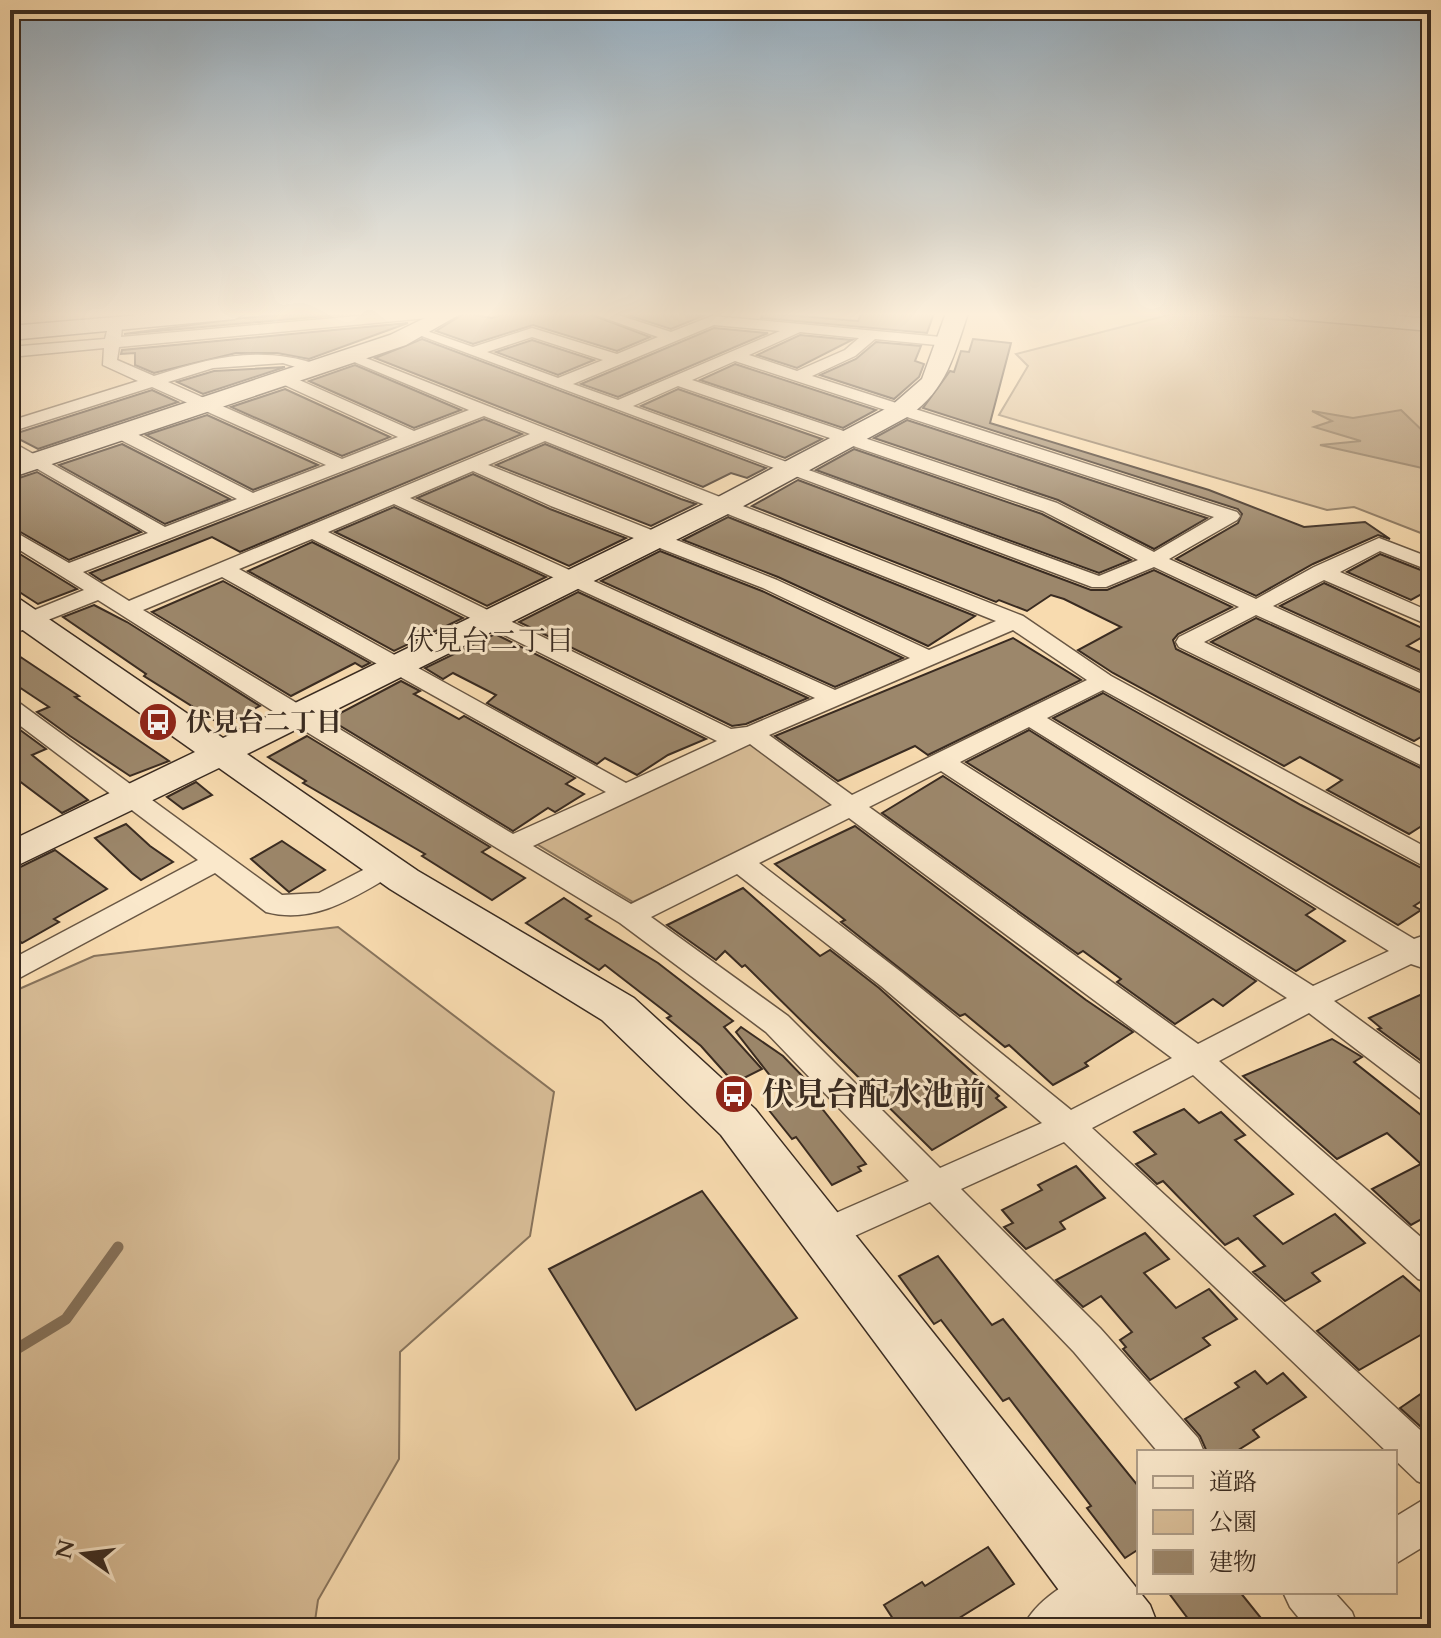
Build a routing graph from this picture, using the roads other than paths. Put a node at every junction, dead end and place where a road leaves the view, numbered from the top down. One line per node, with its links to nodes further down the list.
1 (128, 389): 15 (street)
2 (171, 389): 11 (street)
3 (248, 389): 11 (street)
4 (307, 389): 18 (street)
5 (433, 389): 13 (street)
6 (573, 389): 12 (street)
7 (658, 389): 12 (street)
8 (703, 389): 19 (street)
9 (837, 389): 14 (street)
10 (928, 389): 14 (street)
11 (207, 403): 16 (street); 22 (street)
12 (618, 406): 25 (street)
13 (485, 410): 17 (street); 18 (street)
14 (900, 411): 19 (street); 33 (street)
15 (10, 427)
16 (121, 433): 21 (street); 27 (street)
17 (546, 434): 23 (street); 28 (street)
18 (414, 438): 22 (street)
19 (845, 439): 25 (street); 33 (street)
20 (10, 446): 21 (street)
21 (36, 461): 24 (street); 31 (street)
22 (341, 465): 27 (street)
23 (474, 465): 26 (street); 32 (street)
24 (10, 470)
25 (790, 470): 28 (street); 33 (street)
26 (395, 498): 29 (street); 38 (street)
27 (253, 500): 31 (street)
28 (726, 504): 32 (street); 45 (street)
29 (315, 533): 35 (street); 43 (street)
30 (10, 535): 36 (street)
31 (165, 535): 36 (street)
32 (650, 538): 38 (street); 46 (street)
33 (1154, 560): 40 (street)
34 (1431, 565): 37 (street)
35 (225, 570): 41 (street); 47 (street)
36 (68, 571): 39 (street)
37 (1321, 571): 40 (street); 44 (street)
38 (574, 577): 43 (street); 50 (street)
39 (98, 592): 41 (street); 42 (street)
40 (1255, 606): 49 (street); 57 (street)
41 (127, 609): 52 (street)
42 (17, 618): 55 (street)
43 (490, 619): 47 (street); 54 (street)
44 (1431, 620)
45 (1015, 621): 46 (street); 48 (street)
46 (929, 658): 50 (street)
47 (398, 665): 52 (street); 58 (street)
48 (1103, 681): 53 (street); 64 (street)
49 (1431, 687)
50 (838, 700): 54 (street)
51 (10, 707): 59 (street)
52 (295, 715): 55 (street); 61 (street)
53 (1031, 718): 56 (street); 68 (street)
54 (752, 734): 58 (street); 60 (street)
55 (221, 752): 59 (street); 66 (street)
56 (942, 761): 60 (street); 70 (street)
57 (1431, 763)
58 (626, 793): 61 (street)
59 (128, 797): 62 (street); 63 (street)
60 (852, 805): 65 (street); 71 (street)
61 (510, 846): 67 (street)
62 (10, 857)
63 (217, 861): 66 (street); 69 (street)
64 (1431, 861)
65 (741, 863): 67 (street); 73 (street)
66 (386, 867): 75 (street)
67 (630, 916): 74 (street)
68 (1425, 953): 70 (street)
69 (10, 973)
70 (1311, 999): 71 (street); 72 (street)
71 (1197, 1060): 73 (street); 76 (street)
72 (1431, 1089)
73 (1068, 1126): 74 (street); 78 (street)
74 (934, 1188): 75 (street); 77 (street)
75 (826, 1233): 81 (street)
76 (1431, 1268)
77 (1182, 1450)
78 (1431, 1467)
79 (1431, 1516): 80 (street)
80 (1397, 1542)
81 (1098, 1590): 82 (street); 83 (street)
82 (1045, 1628)
83 (1127, 1628)

